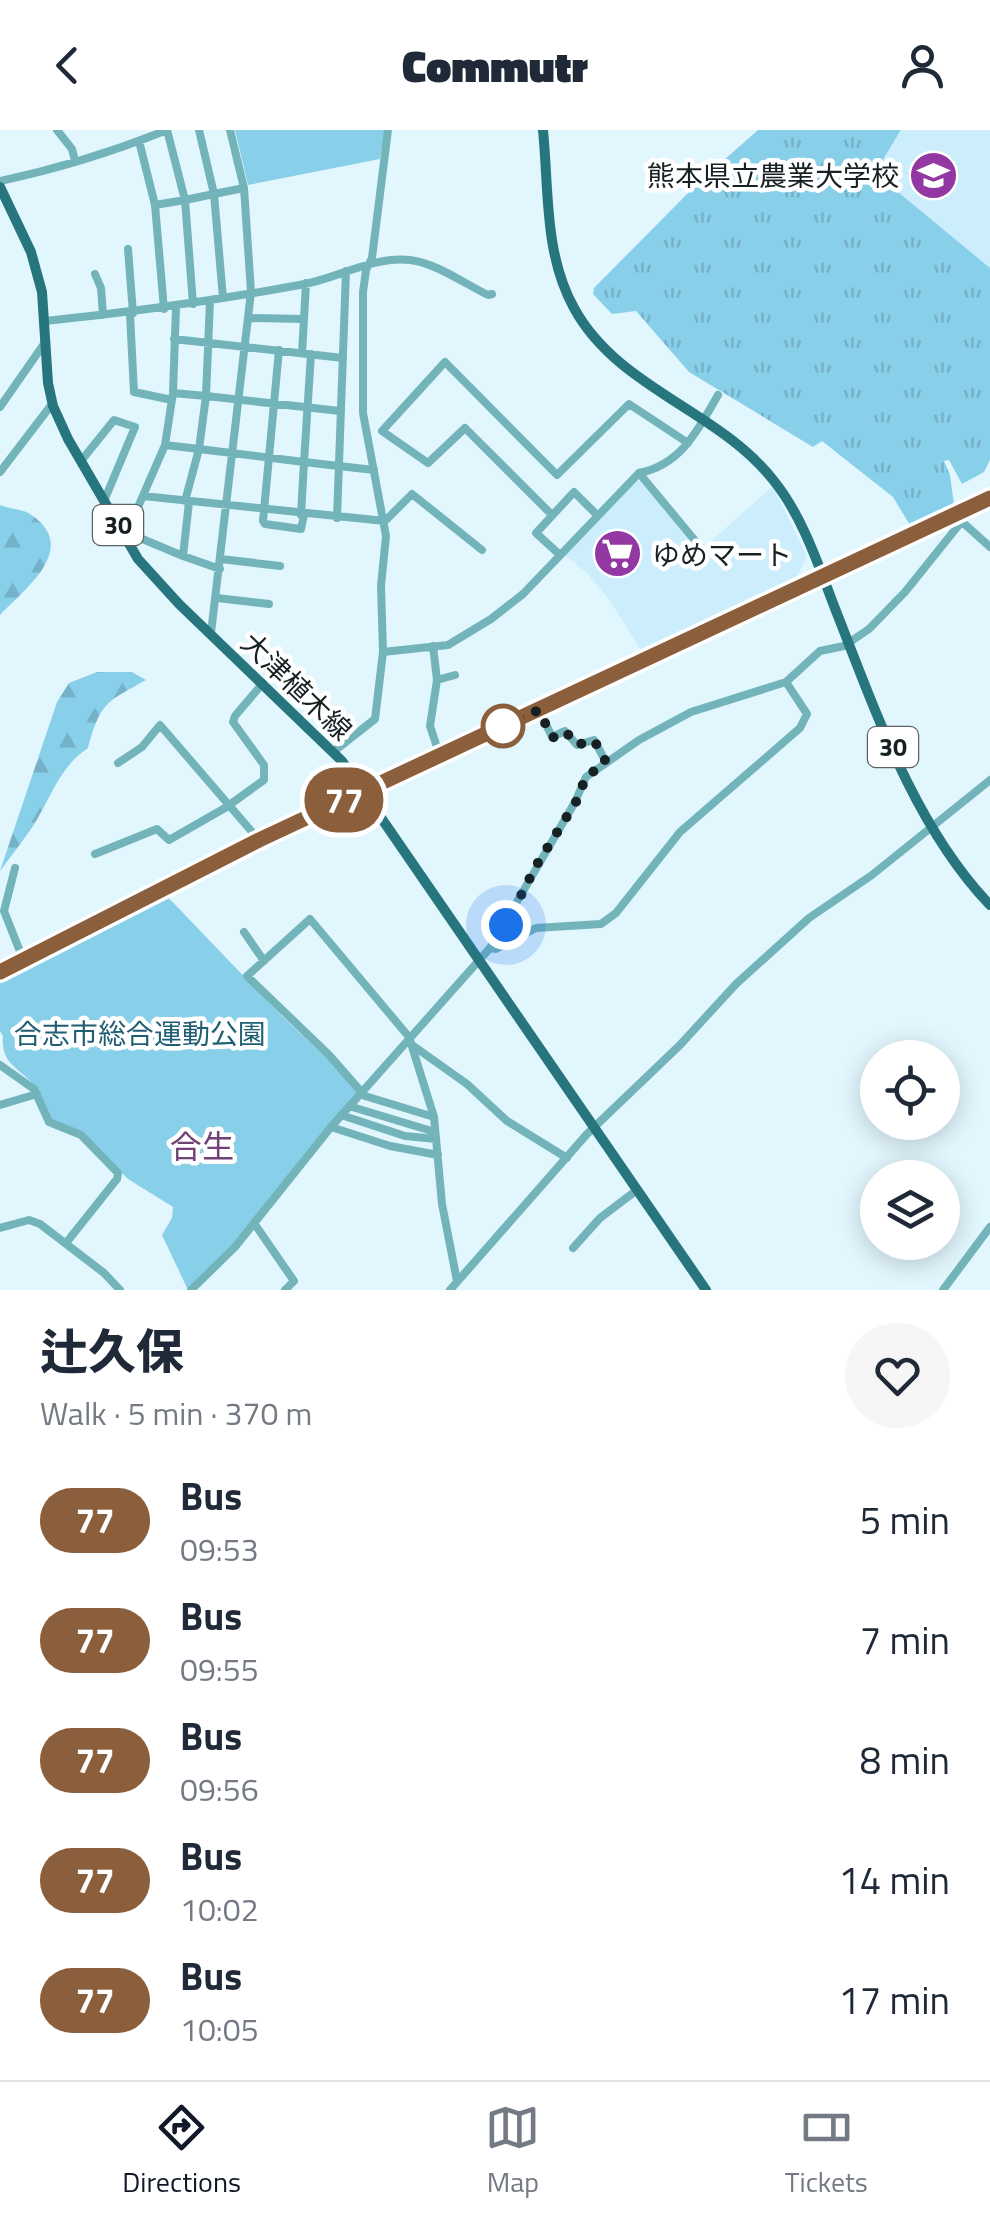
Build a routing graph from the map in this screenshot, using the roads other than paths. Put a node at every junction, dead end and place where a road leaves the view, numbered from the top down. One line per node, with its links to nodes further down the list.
1 (57, 130): 8 (street)
2 (167, 130): 7 (street); 12 (street)
3 (199, 130): 11 (street)
4 (230, 130): 9 (street)
5 (388, 130): 15 (street)
6 (543, 130): 47 (main road, 30)
7 (139, 141): 8 (street); 13 (street)
8 (75, 161): 10 (street)
9 (244, 188): 11 (street); 19 (street)
10 (1, 190): 30 (main road, 大津植木線 / 30)
11 (214, 194): 12 (street); 21 (street)
12 (184, 200): 13 (street); 23 (street)
13 (155, 205): 25 (street)
14 (128, 249): 26 (street)
15 (368, 264): 16 (street); 20 (street); 56 (street)
16 (346, 272): 18 (street); 37 (street)
17 (95, 274): 27 (street)
18 (306, 284): 19 (street); 29 (street)
19 (252, 292): 21 (street); 28 (street)
20 (492, 294)
21 (223, 298): 22 (street)
22 (210, 300): 23 (street); 33 (street)
23 (192, 304): 24 (street)
24 (176, 308): 25 (street); 31 (street)
25 (164, 309): 26 (street)
26 (132, 313): 27 (street); 40 (street)
27 (103, 315): 30 (street)
28 (249, 318): 29 (street); 34 (street)
29 (304, 319): 36 (street)
30 (45, 321): 32 (main road, 大津植木線 / 30)
31 (174, 339): 33 (street); 40 (street)
32 (46, 341): 42 (main road, 大津植木線 / 30); 44 (street)
33 (210, 343): 34 (street); 39 (street)
34 (246, 346): 35 (street); 41 (street)
35 (280, 350): 36 (street); 43 (street)
36 (307, 353): 37 (street); 45 (street)
37 (343, 358): 46 (street)
38 (718, 395): 47 (street)
39 (206, 396): 40 (street); 41 (street); 50 (street)
40 (173, 397): 49 (street)
41 (239, 399): 43 (street); 51 (street)
42 (52, 404): 53 (main road, 大津植木線 / 30); 57 (street)
43 (275, 404): 45 (street); 52 (street)
44 (0, 407)
45 (308, 408): 46 (street); 54 (street)
46 (340, 411): 55 (street)
47 (703, 421): 48 (street); 80 (main road, 30)
48 (688, 443): 58 (street); 65 (street)
49 (165, 445): 50 (street); 59 (street)
50 (198, 448): 51 (street); 62 (street)
51 (233, 452): 52 (street); 63 (street)
52 (270, 457): 54 (street); 64 (street)
53 (81, 461): 61 (main road, 大津植木線 / 30); 61 (street)
54 (304, 462): 55 (street); 67 (street)
55 (339, 466): 56 (street); 68 (street)
56 (374, 470): 70 (street)
57 (0, 472)
58 (639, 473): 66 (street); 73 (street)
59 (144, 496): 62 (street); 71 (street)
60 (990, 498): 69 (highway)
61 (104, 501): 71 (main road, 大津植木線 / 30)
62 (187, 502): 63 (street); 76 (street)
63 (227, 506): 64 (street); 77 (street)
64 (265, 510): 67 (street); 67 (street)
65 (552, 514): 66 (street); 75 (street)
66 (596, 514): 75 (street)
67 (303, 515): 68 (street)
68 (337, 518): 70 (street)
69 (958, 518): 72 (street); 80 (highway); 84 (street)
70 (385, 521): 74 (street); 86 (street)
71 (126, 535): 76 (street); 83 (main road, 大津植木線 / 30)
72 (990, 546)
73 (702, 549)
74 (482, 550)
75 (560, 554): 85 (street)
76 (183, 556): 79 (street)
77 (221, 559): 78 (street); 79 (street)
78 (280, 566)
79 (220, 569): 81 (street)
80 (822, 575): 84 (main road, 30); 91 (highway)
81 (217, 598): 82 (street); 83 (street)
82 (269, 604)
83 (211, 634): 90 (main road, 大津植木線 / 30)
84 (849, 643): 89 (street); 99 (main road, 30)
85 (433, 646): 86 (street); 88 (street)
86 (383, 652): 92 (street)
87 (456, 675): 88 (street)
88 (437, 680): 93 (street)
89 (786, 682): 94 (street); 105 (street)
90 (263, 683): 92 (main road, 大津植木線 / 30); 98 (street)
91 (539, 710): 93 (highway); 94 (street)
92 (334, 752): 97 (main road, 大津植木線 / 30)
93 (440, 756): 97 (highway)
94 (606, 762): 105 (street)
95 (118, 763): 98 (street)
96 (990, 780): 99 (street)
97 (363, 791): 100 (highway); 108 (main road, 大津植木線 / 30)
98 (230, 805): 100 (street); 101 (street)
99 (931, 827): 103 (main road, 30); 119 (street)
100 (259, 840): 106 (highway)
101 (95, 854)
102 (15, 868): 106 (street)
103 (990, 905)
104 (246, 931): 107 (street)
105 (490, 948): 108 (street)
106 (23, 959): 109 (highway)
107 (266, 959): 110 (street); 112 (street)
108 (479, 960): 110 (street); 119 (main road, 大津植木線 / 30)
109 (0, 972)
110 (410, 1041): 112 (street); 117 (street); 122 (street)
111 (0, 1065): 113 (street)
112 (362, 1091): 115 (street); 117 (street)
113 (37, 1094): 114 (street); 127 (street)
114 (0, 1105)
115 (349, 1106): 116 (street); 120 (street)
116 (340, 1115): 118 (street); 120 (street)
117 (434, 1117): 120 (street)
118 (330, 1127): 121 (street); 124 (street)
119 (594, 1127): 122 (street); 123 (main road, 大津植木線 / 30)
120 (436, 1136): 121 (street)
121 (438, 1154): 130 (street)
122 (567, 1158): 130 (street)
123 (637, 1190): 128 (street); 135 (main road, 大津植木線 / 30)
124 (254, 1223): 132 (street); 133 (street)
125 (0, 1228): 127 (street)
126 (990, 1228): 129 (street)
127 (66, 1243): 131 (street)
128 (573, 1248)
129 (953, 1277): 136 (street); 137 (street)
130 (457, 1281): 134 (street)
131 (120, 1290)
132 (192, 1290)
133 (285, 1290)
134 (450, 1290)
135 (706, 1290)
136 (943, 1290)
137 (958, 1290)

